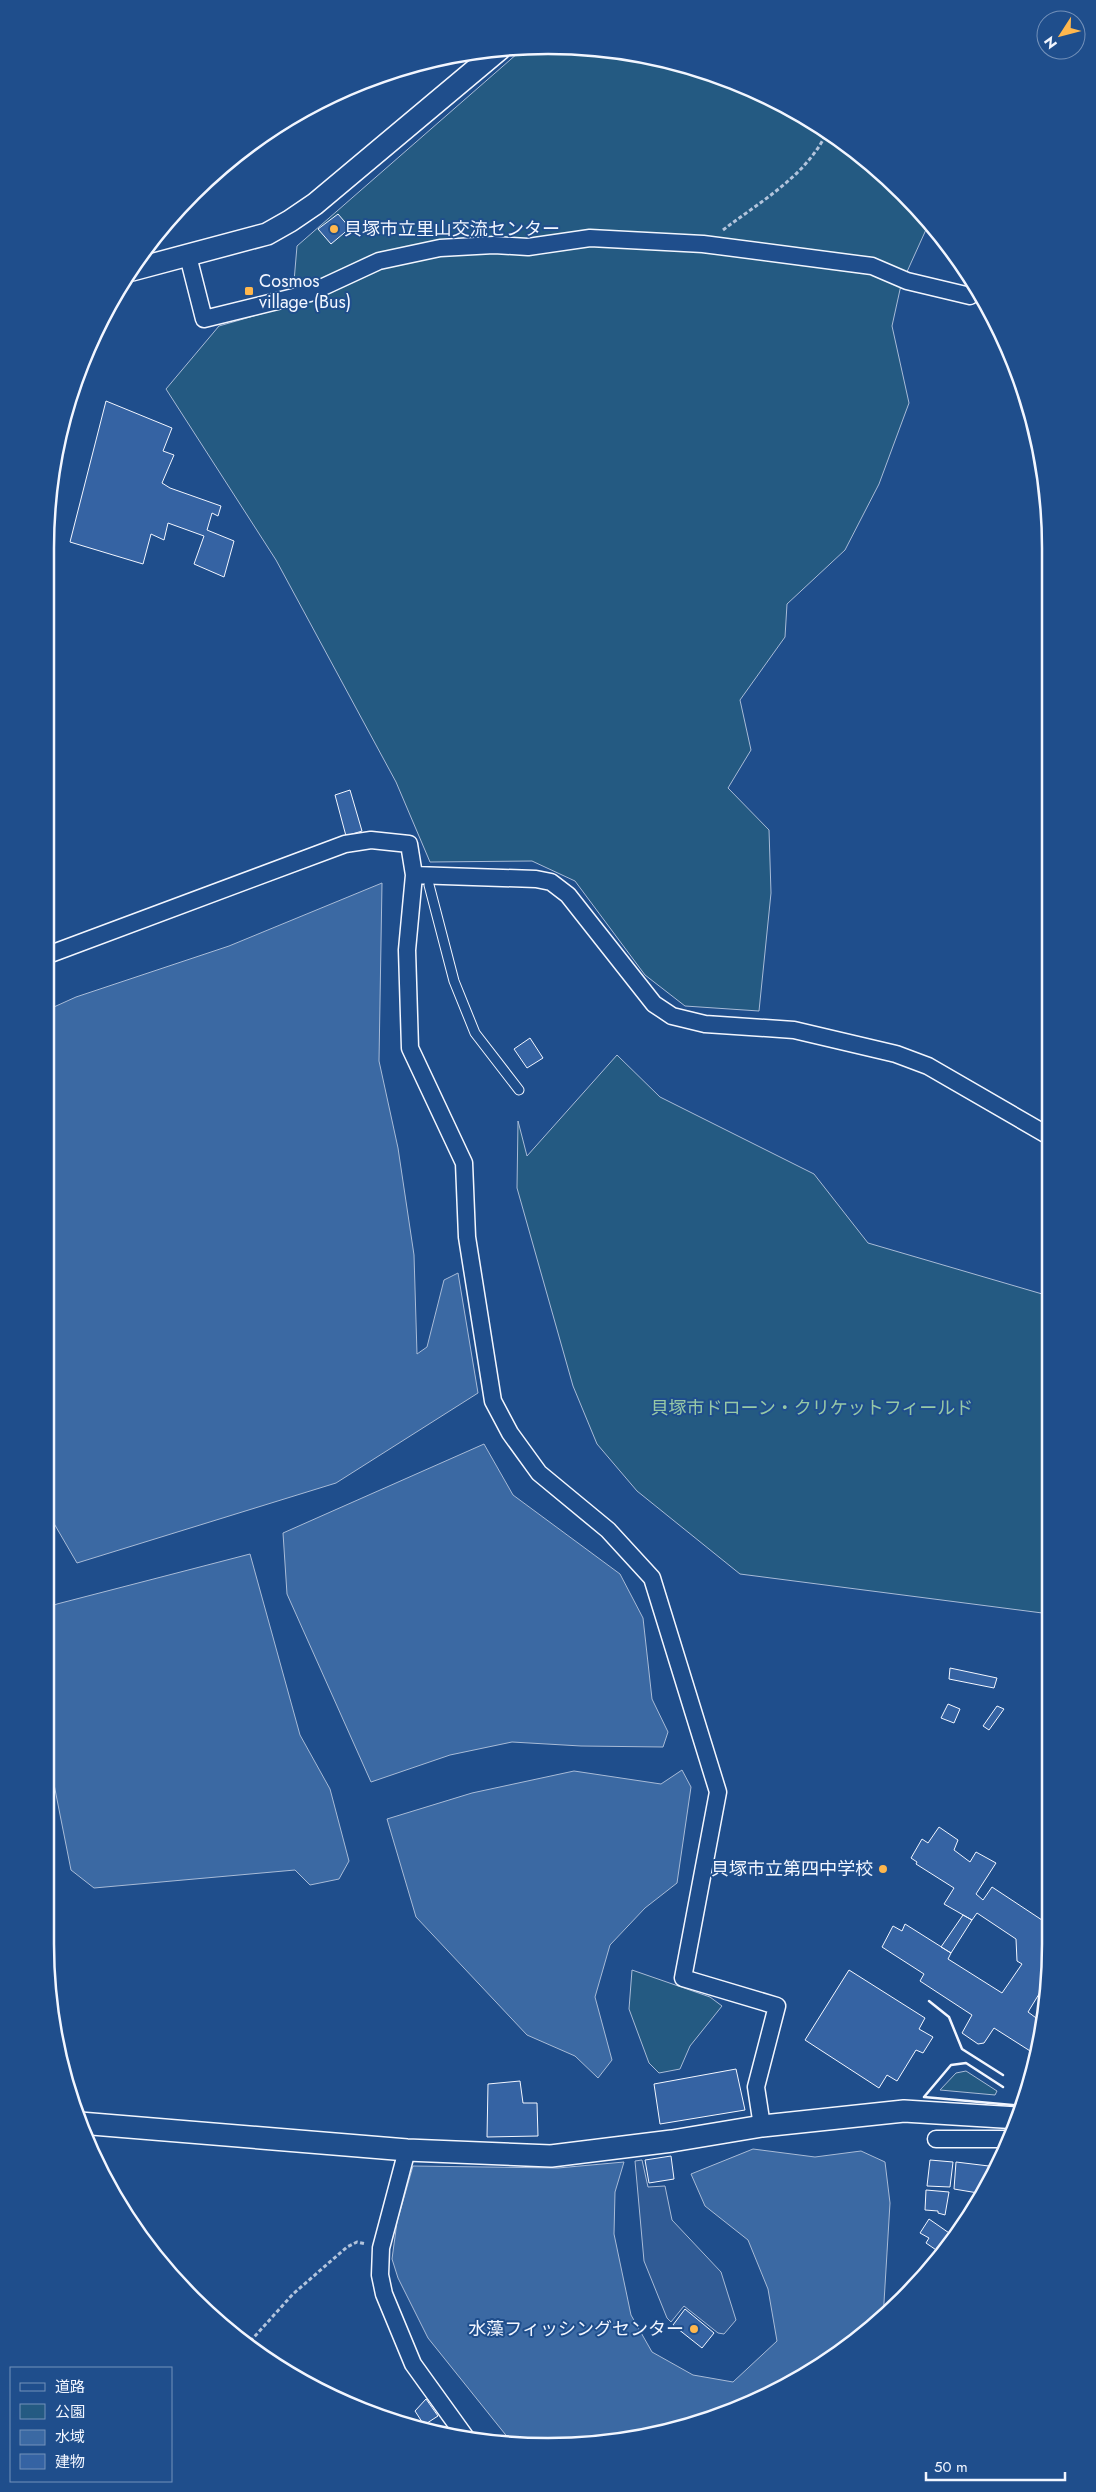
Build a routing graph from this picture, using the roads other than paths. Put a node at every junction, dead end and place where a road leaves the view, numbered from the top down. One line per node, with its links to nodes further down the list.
1 (490, 57): 2 (street)
2 (188, 256): 3 (street); 4 (street)
3 (141, 268)
4 (970, 296)
5 (414, 875): 7 (street); 9 (street); 12 (street)
6 (429, 885): 8 (lane)
7 (54, 953)
8 (519, 1090)
9 (1042, 1132)
10 (1011, 2117): 12 (street)
11 (88, 2125): 15 (street)
12 (762, 2126): 15 (street)
13 (936, 2139): 14 (street)
14 (1002, 2139)
15 (407, 2150): 16 (street)
16 (461, 2430)

